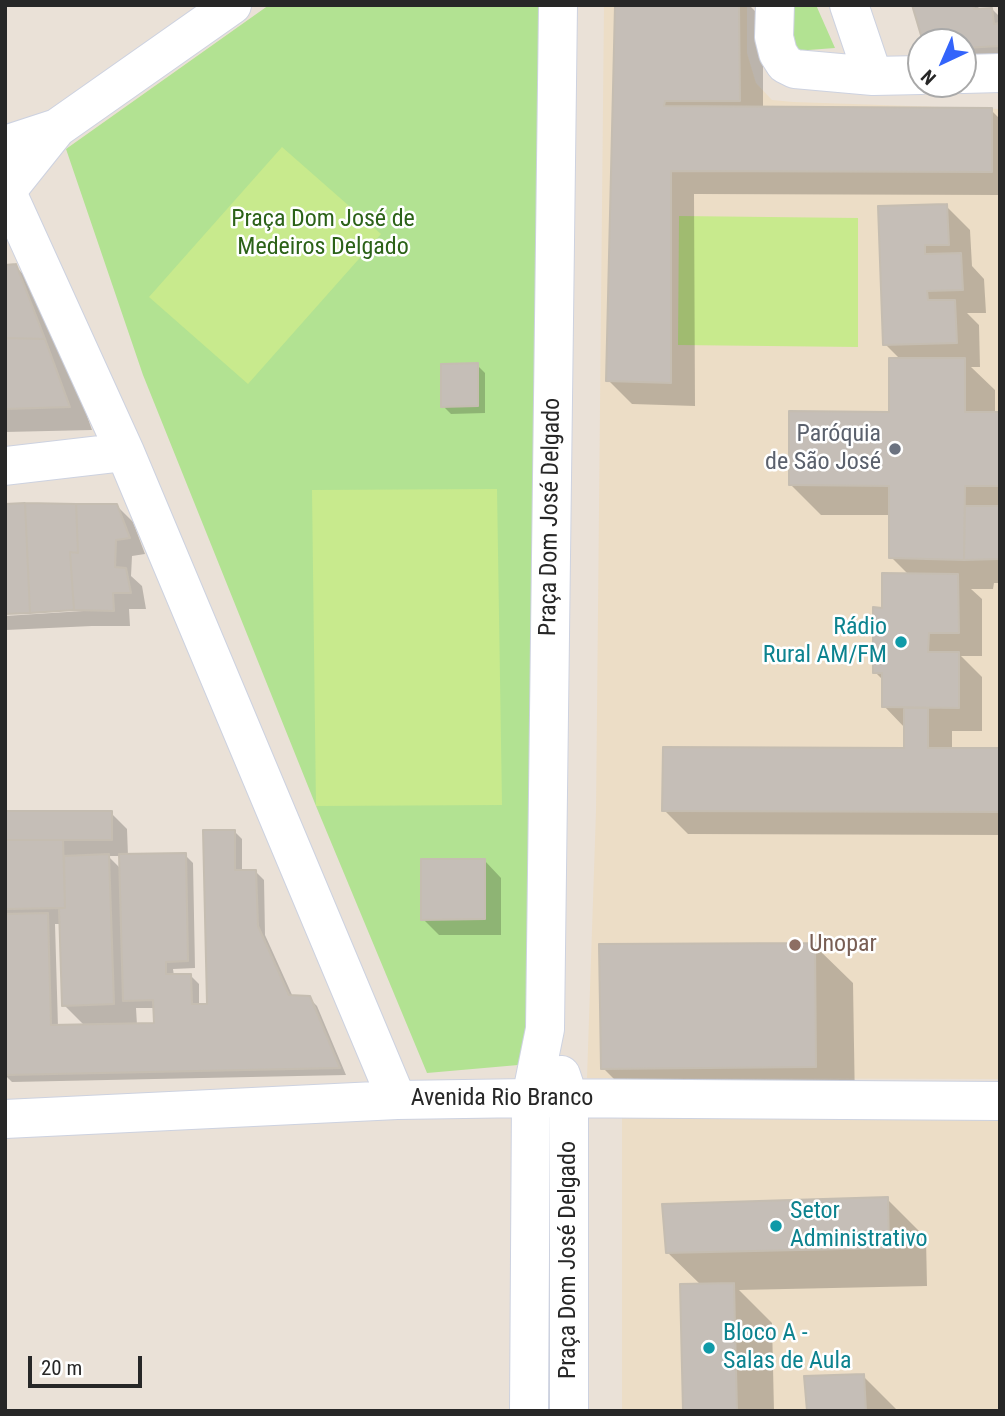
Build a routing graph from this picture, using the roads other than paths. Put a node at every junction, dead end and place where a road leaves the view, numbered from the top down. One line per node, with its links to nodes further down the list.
1 (232, 5): 9 (street)
2 (558, 5): 14 (street, Praça Dom José Delgado)
3 (775, 5): 8 (street)
4 (849, 5): 8 (street)
5 (1000, 73): 6 (street)
6 (977, 74)
7 (907, 75): 8 (street)
8 (873, 76)
9 (57, 128): 10 (street); 11 (street)
10 (5, 145)
11 (6, 191): 12 (street)
12 (125, 452): 13 (street); 17 (street)
13 (5, 466)
14 (545, 1029): 15 (street, Praça Dom José Delgado); 16 (street, Praça Dom José Delgado)
15 (531, 1098): 16 (street, Avenida Rio Branco); 17 (street, Avenida Rio Branco); 20 (street, Praça Dom José Delgado)
16 (569, 1099): 18 (street, Avenida Rio Branco); 21 (street, Praça Dom José Delgado)
17 (397, 1100): 19 (street, Avenida Rio Branco)
18 (1000, 1101)
19 (5, 1119)
20 (530, 1298): 21 (street); 22 (street, Praça Dom José Delgado)
21 (569, 1301): 23 (street, Praça Dom José Delgado)
22 (529, 1411)
23 (569, 1411)

